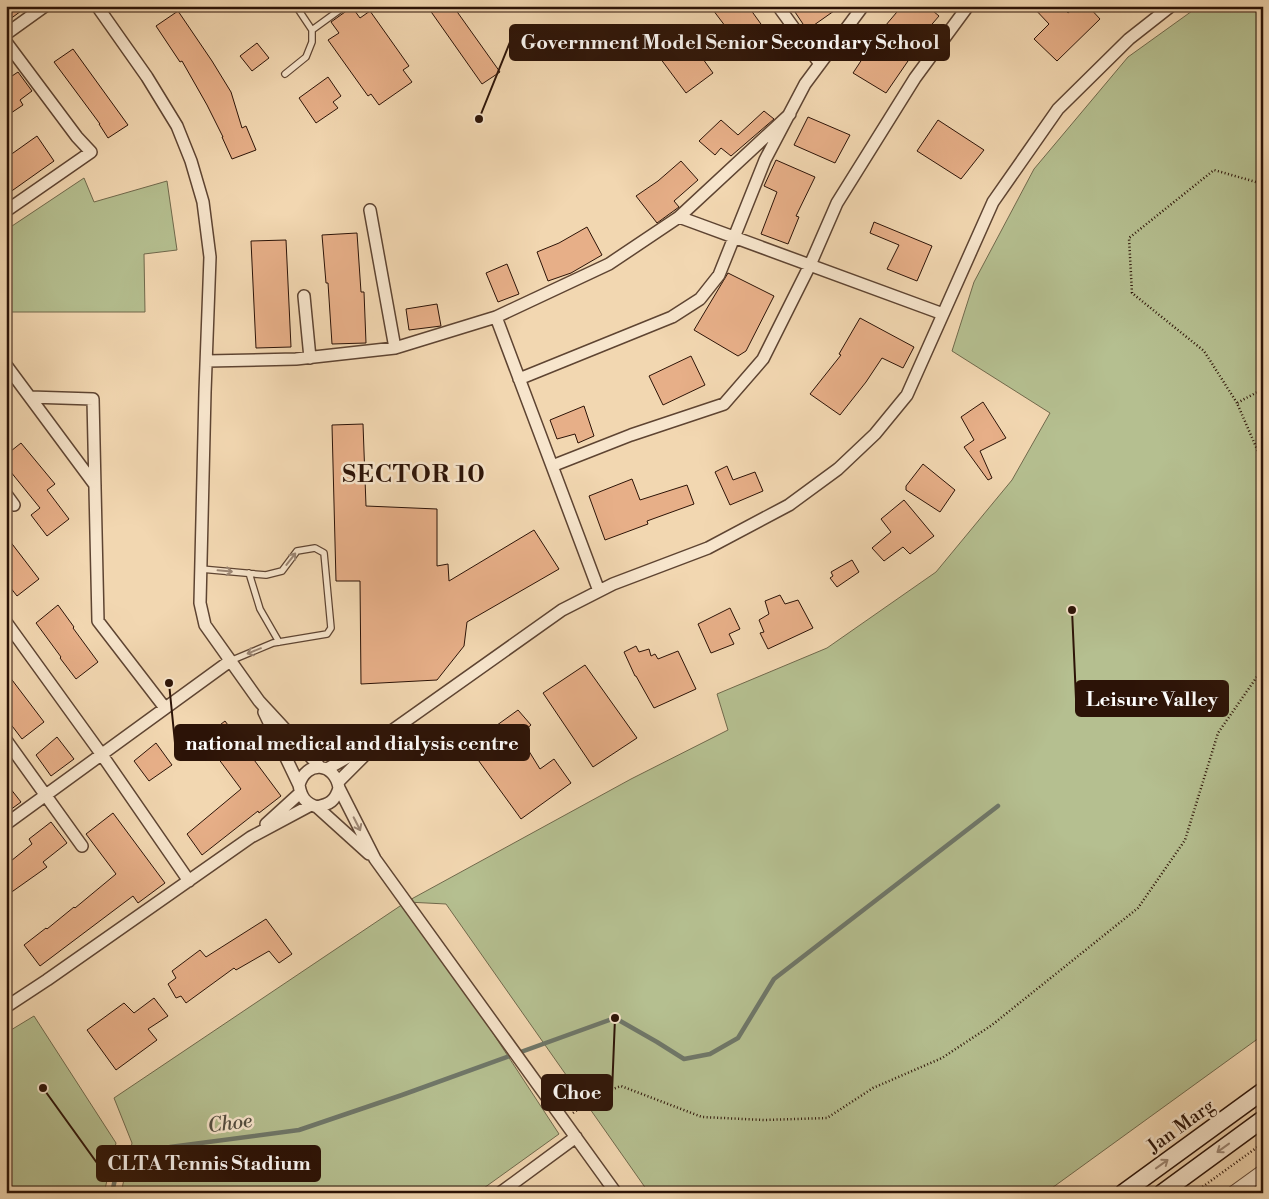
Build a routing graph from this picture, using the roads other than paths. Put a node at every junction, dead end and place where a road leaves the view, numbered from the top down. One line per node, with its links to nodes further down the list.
1 (45, 6): 10 (street)
2 (97, 6): 25 (street)
3 (296, 6): 9 (lane)
4 (345, 6): 9 (lane)
5 (778, 6): 12 (street)
6 (863, 6): 12 (street)
7 (968, 6): 19 (street)
8 (1172, 6): 21 (street)
9 (312, 30): 13 (lane)
10 (6, 34)
11 (6, 42): 16 (street)
12 (820, 64): 14 (street)
13 (285, 74)
14 (790, 114): 17 (street); 18 (street)
15 (370, 210): 23 (street)
16 (6, 211)
17 (679, 218): 18 (street); 22 (street)
18 (734, 237): 19 (street); 27 (street)
19 (810, 265): 21 (street); 29 (street)
20 (304, 296): 24 (street)
21 (944, 314): 35 (street)
22 (496, 317): 23 (street); 27 (street)
23 (395, 348): 24 (street)
24 (310, 358): 25 (street)
25 (206, 360): 33 (street)
26 (6, 365): 28 (street)
27 (519, 379): 29 (street)
28 (30, 398): 30 (street); 30 (street)
29 (552, 466): 35 (street)
30 (95, 485): 40 (street)
31 (6, 494): 32 (street)
32 (14, 505)
33 (201, 570): 34 (lane, one-way to 34); 38 (street)
34 (249, 573): 37 (lane); 37 (lane, one-way to 37)
35 (599, 591): 41 (street)
36 (6, 622): 43 (street)
37 (279, 642): 38 (lane, one-way to 38)
38 (230, 661): 39 (street); 40 (street)
39 (260, 701): 44 (street); 46 (street)
40 (165, 708): 43 (street)
41 (383, 737): 44 (street); 45 (street)
42 (6, 740): 47 (street)
43 (102, 755): 47 (street); 53 (street)
44 (324, 768): 45 (street); 46 (street)
45 (338, 785): 48 (street); 52 (street, one-way to 52)
46 (299, 789): 48 (street); 50 (street)
47 (46, 796): 49 (street); 51 (street)
48 (314, 806): 50 (street); 52 (street)
49 (6, 824)
50 (251, 837): 53 (street)
51 (82, 846)
52 (375, 859): 57 (street)
53 (189, 881): 54 (street)
54 (6, 1007)
55 (1263, 1091): 61 (main road, Jan Marg, one-way to 55)
56 (1263, 1119): 62 (main road, one-way to 62)
57 (576, 1137): 59 (street); 60 (street)
58 (1263, 1172): 63 (street)
59 (500, 1193)
60 (616, 1193)
61 (1123, 1193)
62 (1162, 1193)
63 (1234, 1193)

